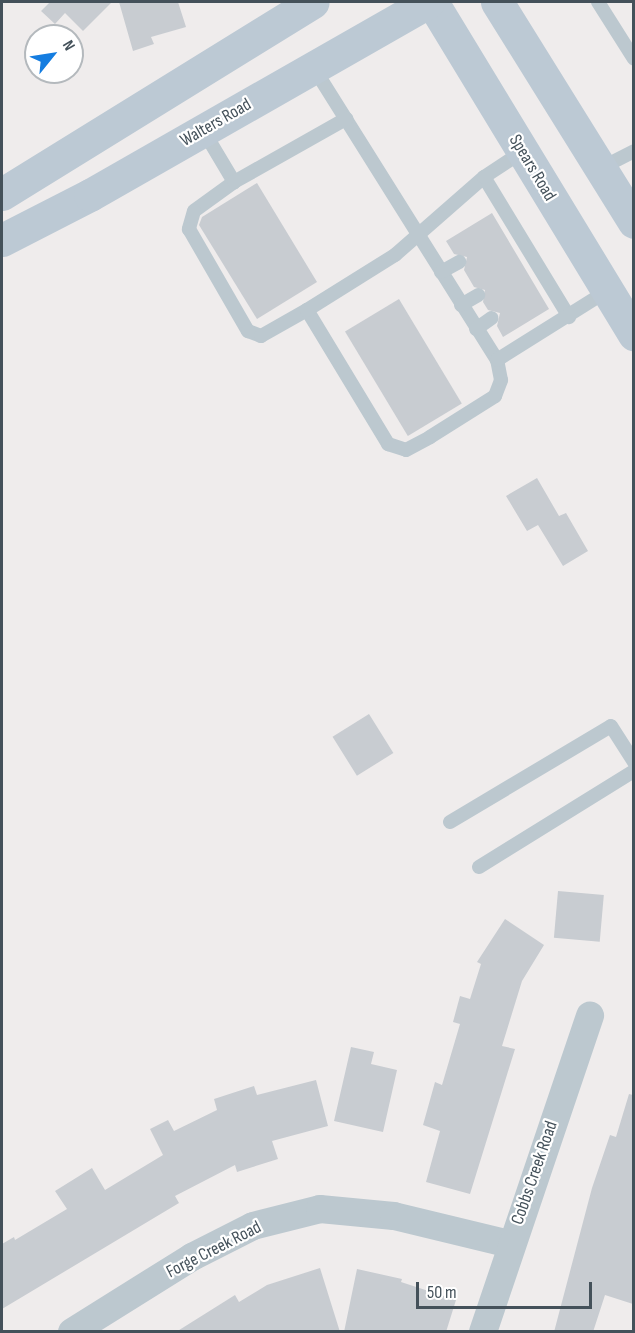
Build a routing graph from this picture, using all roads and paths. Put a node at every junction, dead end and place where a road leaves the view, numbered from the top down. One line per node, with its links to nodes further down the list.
1 (313, 2): 14 (street)
2 (430, 2): 6 (street, Walters Road); 10 (street, Spears Road)
3 (497, 2): 11 (street)
4 (598, 2): 5 (lane)
5 (633, 59)
6 (314, 67): 7 (lane); 8 (street, Walters Road)
7 (346, 119): 13 (lane); 16 (lane)
8 (203, 130): 13 (lane); 17 (street, Walters Road)
9 (633, 151): 11 (lane)
10 (522, 152): 12 (lane); 20 (street, Spears Road)
11 (601, 168): 15 (street)
12 (484, 177): 16 (lane); 24 (lane)
13 (234, 182): 23 (lane)
14 (2, 194)
15 (633, 222)
16 (418, 235): 19 (lane); 23 (lane)
17 (2, 240)
18 (459, 262): 19 (lane)
19 (441, 272): 22 (lane)
20 (608, 291): 24 (lane); 27 (street, Spears Road)
21 (478, 294): 22 (lane)
22 (461, 305): 26 (lane)
23 (307, 310): 28 (lane)
24 (569, 316): 28 (lane)
25 (492, 318): 26 (lane)
26 (476, 329): 28 (lane)
27 (633, 334)
28 (497, 360)
29 (633, 762): 31 (lane)
30 (633, 771): 32 (lane)
31 (450, 822)
32 (478, 867)
33 (590, 1016): 34 (street, Cobbs Creek Road)
34 (510, 1244): 35 (street, Forge Creek Road); 36 (street, Cobbs Creek Road)
35 (72, 1332)
36 (483, 1332)

